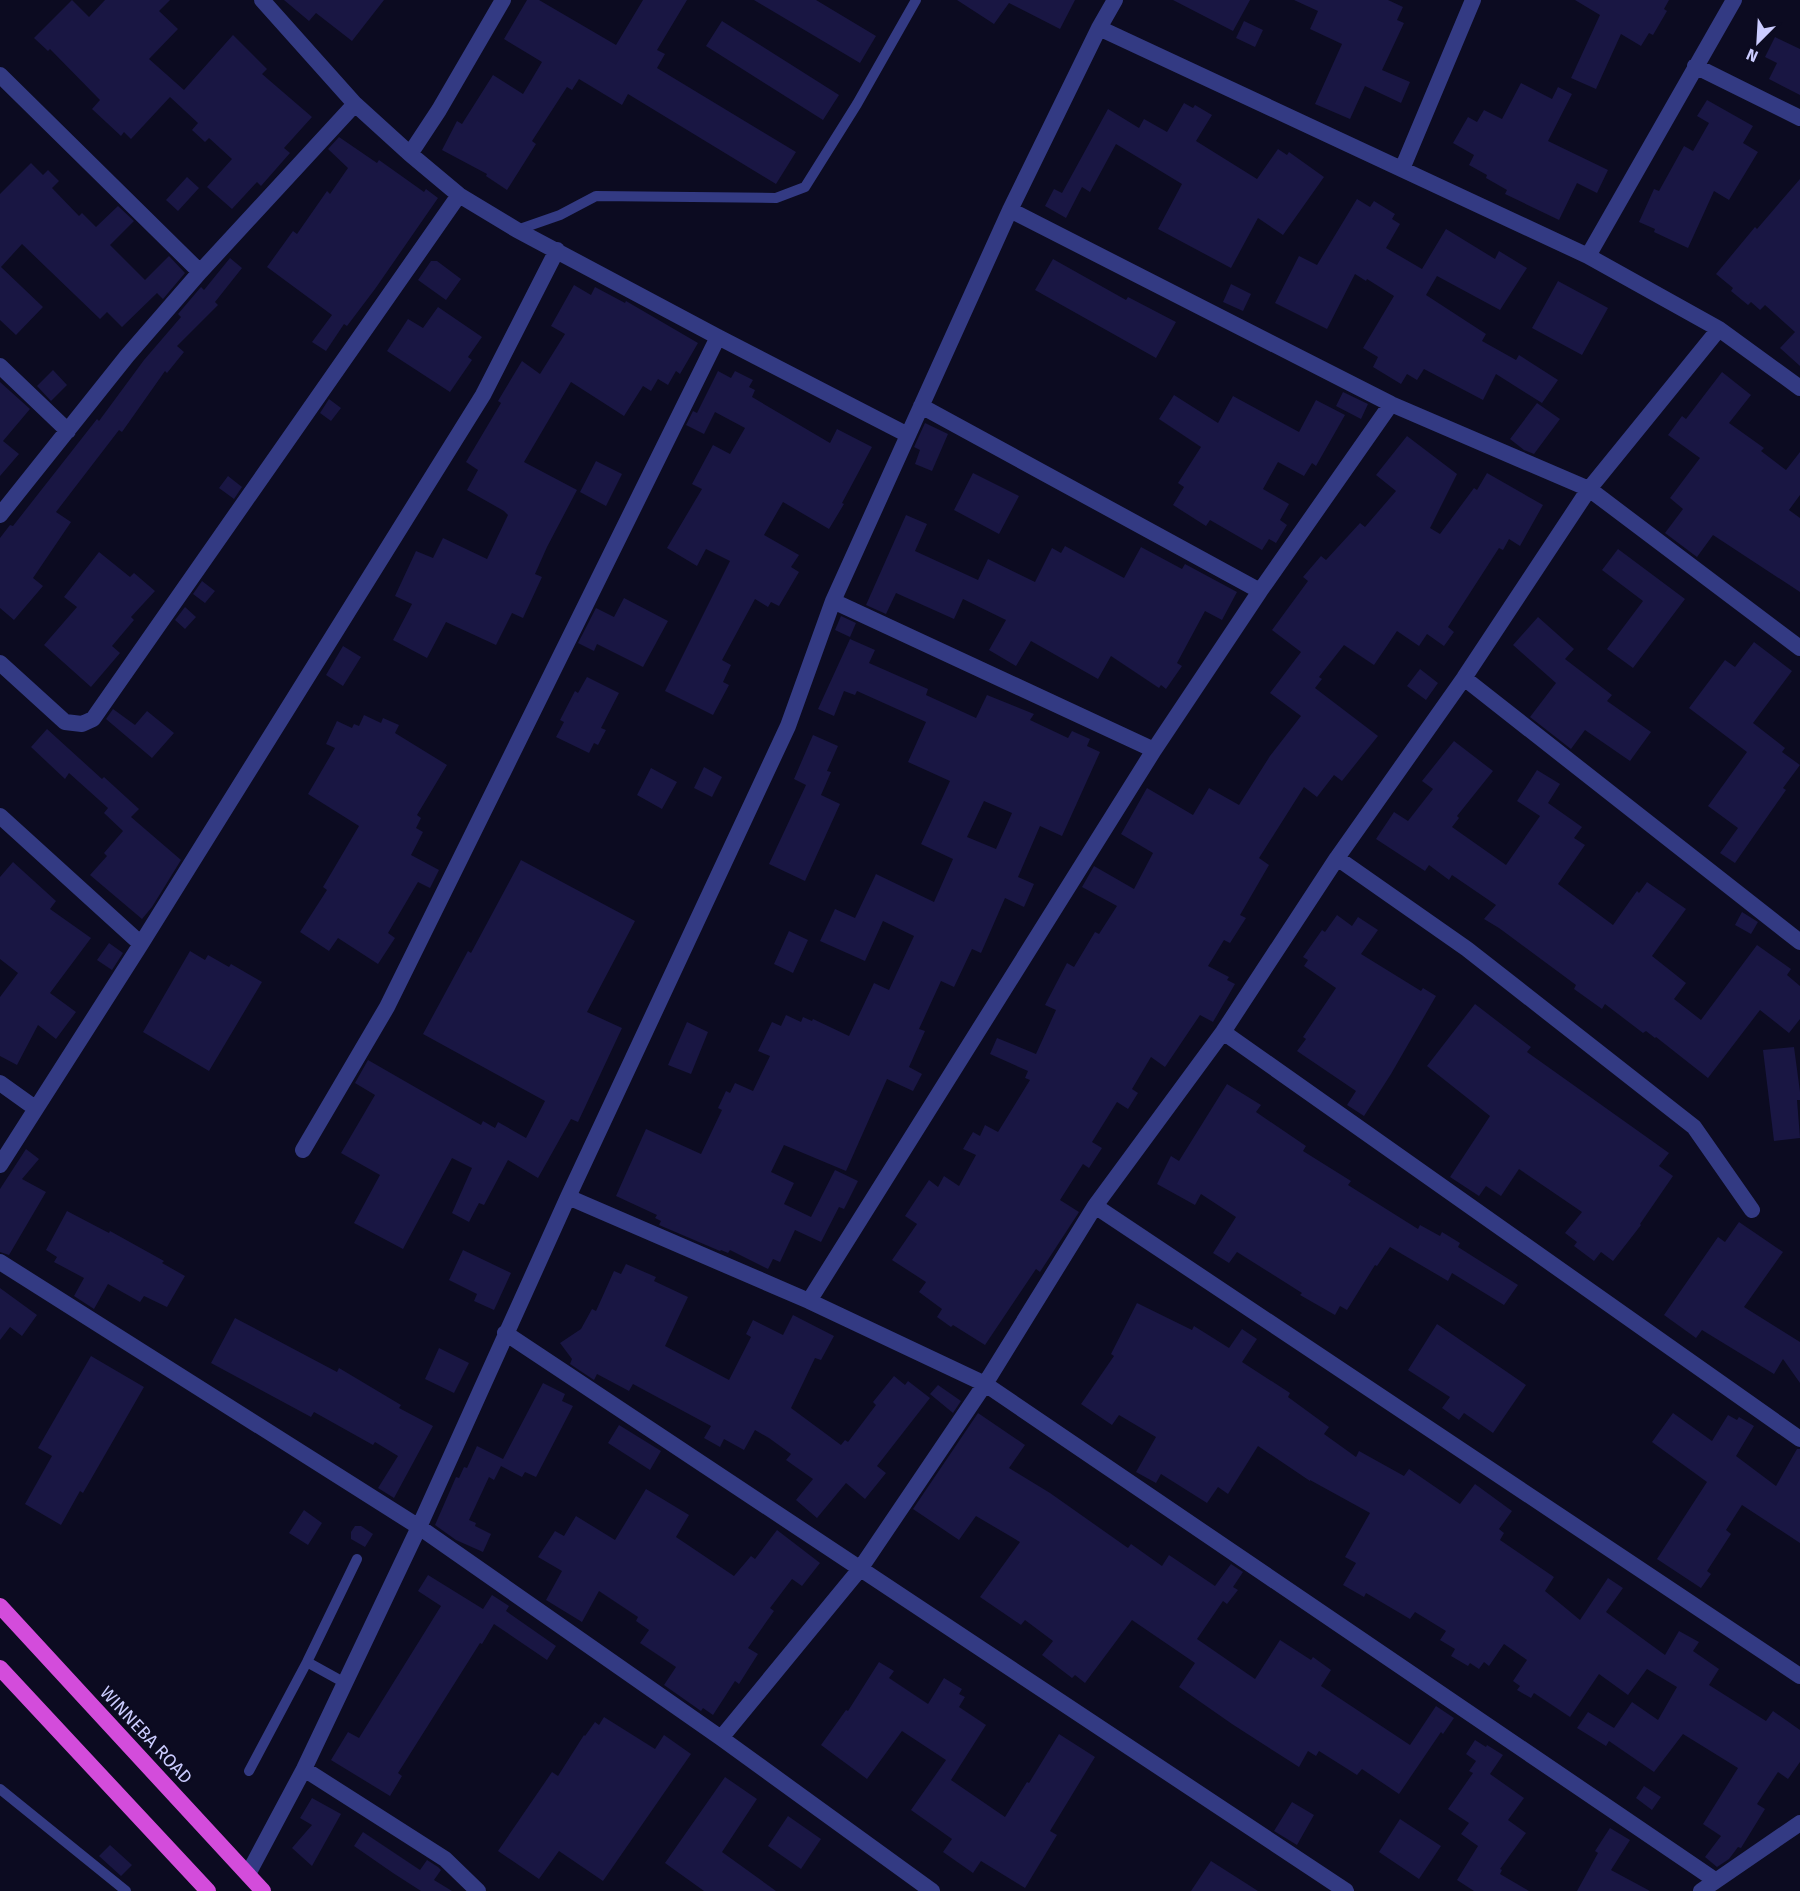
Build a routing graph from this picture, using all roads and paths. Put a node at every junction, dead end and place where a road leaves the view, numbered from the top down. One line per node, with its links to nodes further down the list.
1 (262, 0): 10 (street)
2 (503, 0): 12 (street)
3 (916, 0): 16 (lane)
4 (1115, 0): 7 (street)
5 (1734, 0): 8 (street)
6 (1469, 1): 13 (street)
7 (1099, 27): 13 (street); 15 (street)
8 (1695, 66): 11 (street); 18 (street)
9 (0, 75): 19 (street)
10 (355, 104): 12 (street); 19 (street)
11 (1800, 118)
12 (410, 154): 14 (street)
13 (1402, 169): 18 (street)
14 (459, 195): 16 (street); 33 (street)
15 (1010, 210): 24 (street); 25 (street)
16 (517, 230): 17 (street)
17 (556, 250): 21 (street); 39 (street)
18 (1588, 256): 20 (street)
19 (200, 272): 26 (street)
20 (1719, 329): 23 (street); 28 (street)
21 (718, 337): 27 (street); 43 (street)
22 (0, 366): 26 (street)
23 (1800, 388)
24 (1391, 404): 28 (street); 30 (street)
25 (921, 406): 27 (street); 30 (street)
26 (68, 431): 29 (street)
27 (908, 435): 31 (street)
28 (1589, 489): 32 (street); 34 (street)
29 (0, 515)
30 (1260, 591): 35 (street)
31 (833, 601): 35 (street); 45 (street)
32 (1800, 648)
33 (0, 663)
34 (1464, 678): 37 (street); 38 (street)
35 (1154, 750): 49 (street)
36 (0, 816): 39 (street)
37 (1337, 858): 40 (street); 47 (street)
38 (1800, 942)
39 (141, 944): 42 (street)
40 (1223, 1032): 46 (street); 52 (street)
41 (0, 1083): 42 (street)
42 (35, 1108): 44 (street)
43 (303, 1150)
44 (0, 1165)
45 (568, 1197): 49 (street); 50 (street)
46 (1095, 1206): 51 (street); 59 (street)
47 (1752, 1210)
48 (0, 1262): 53 (street)
49 (809, 1300): 51 (street)
50 (505, 1334): 53 (street); 55 (street)
51 (984, 1384): 55 (street); 67 (street)
52 (1800, 1438)
53 (419, 1527): 60 (street); 61 (street)
54 (357, 1559): 57 (lane)
55 (860, 1569): 61 (street); 73 (street)
56 (0, 1606): 66 (highway, WINNEBA ROAD)
57 (307, 1662): 60 (lane); 63 (lane)
58 (0, 1668): 69 (highway)
59 (1800, 1676)
60 (345, 1683): 62 (street)
61 (721, 1738): 72 (street)
62 (304, 1769): 66 (street); 71 (street)
63 (249, 1772)
64 (0, 1789): 68 (lane)
65 (1800, 1823): 67 (street)
66 (248, 1874): 70 (highway, WINNEBA ROAD)
67 (1715, 1880): 74 (street)
68 (126, 1891)
69 (207, 1891)
70 (263, 1891)
71 (478, 1891)
72 (933, 1891)
73 (1346, 1891)
74 (1701, 1891)

